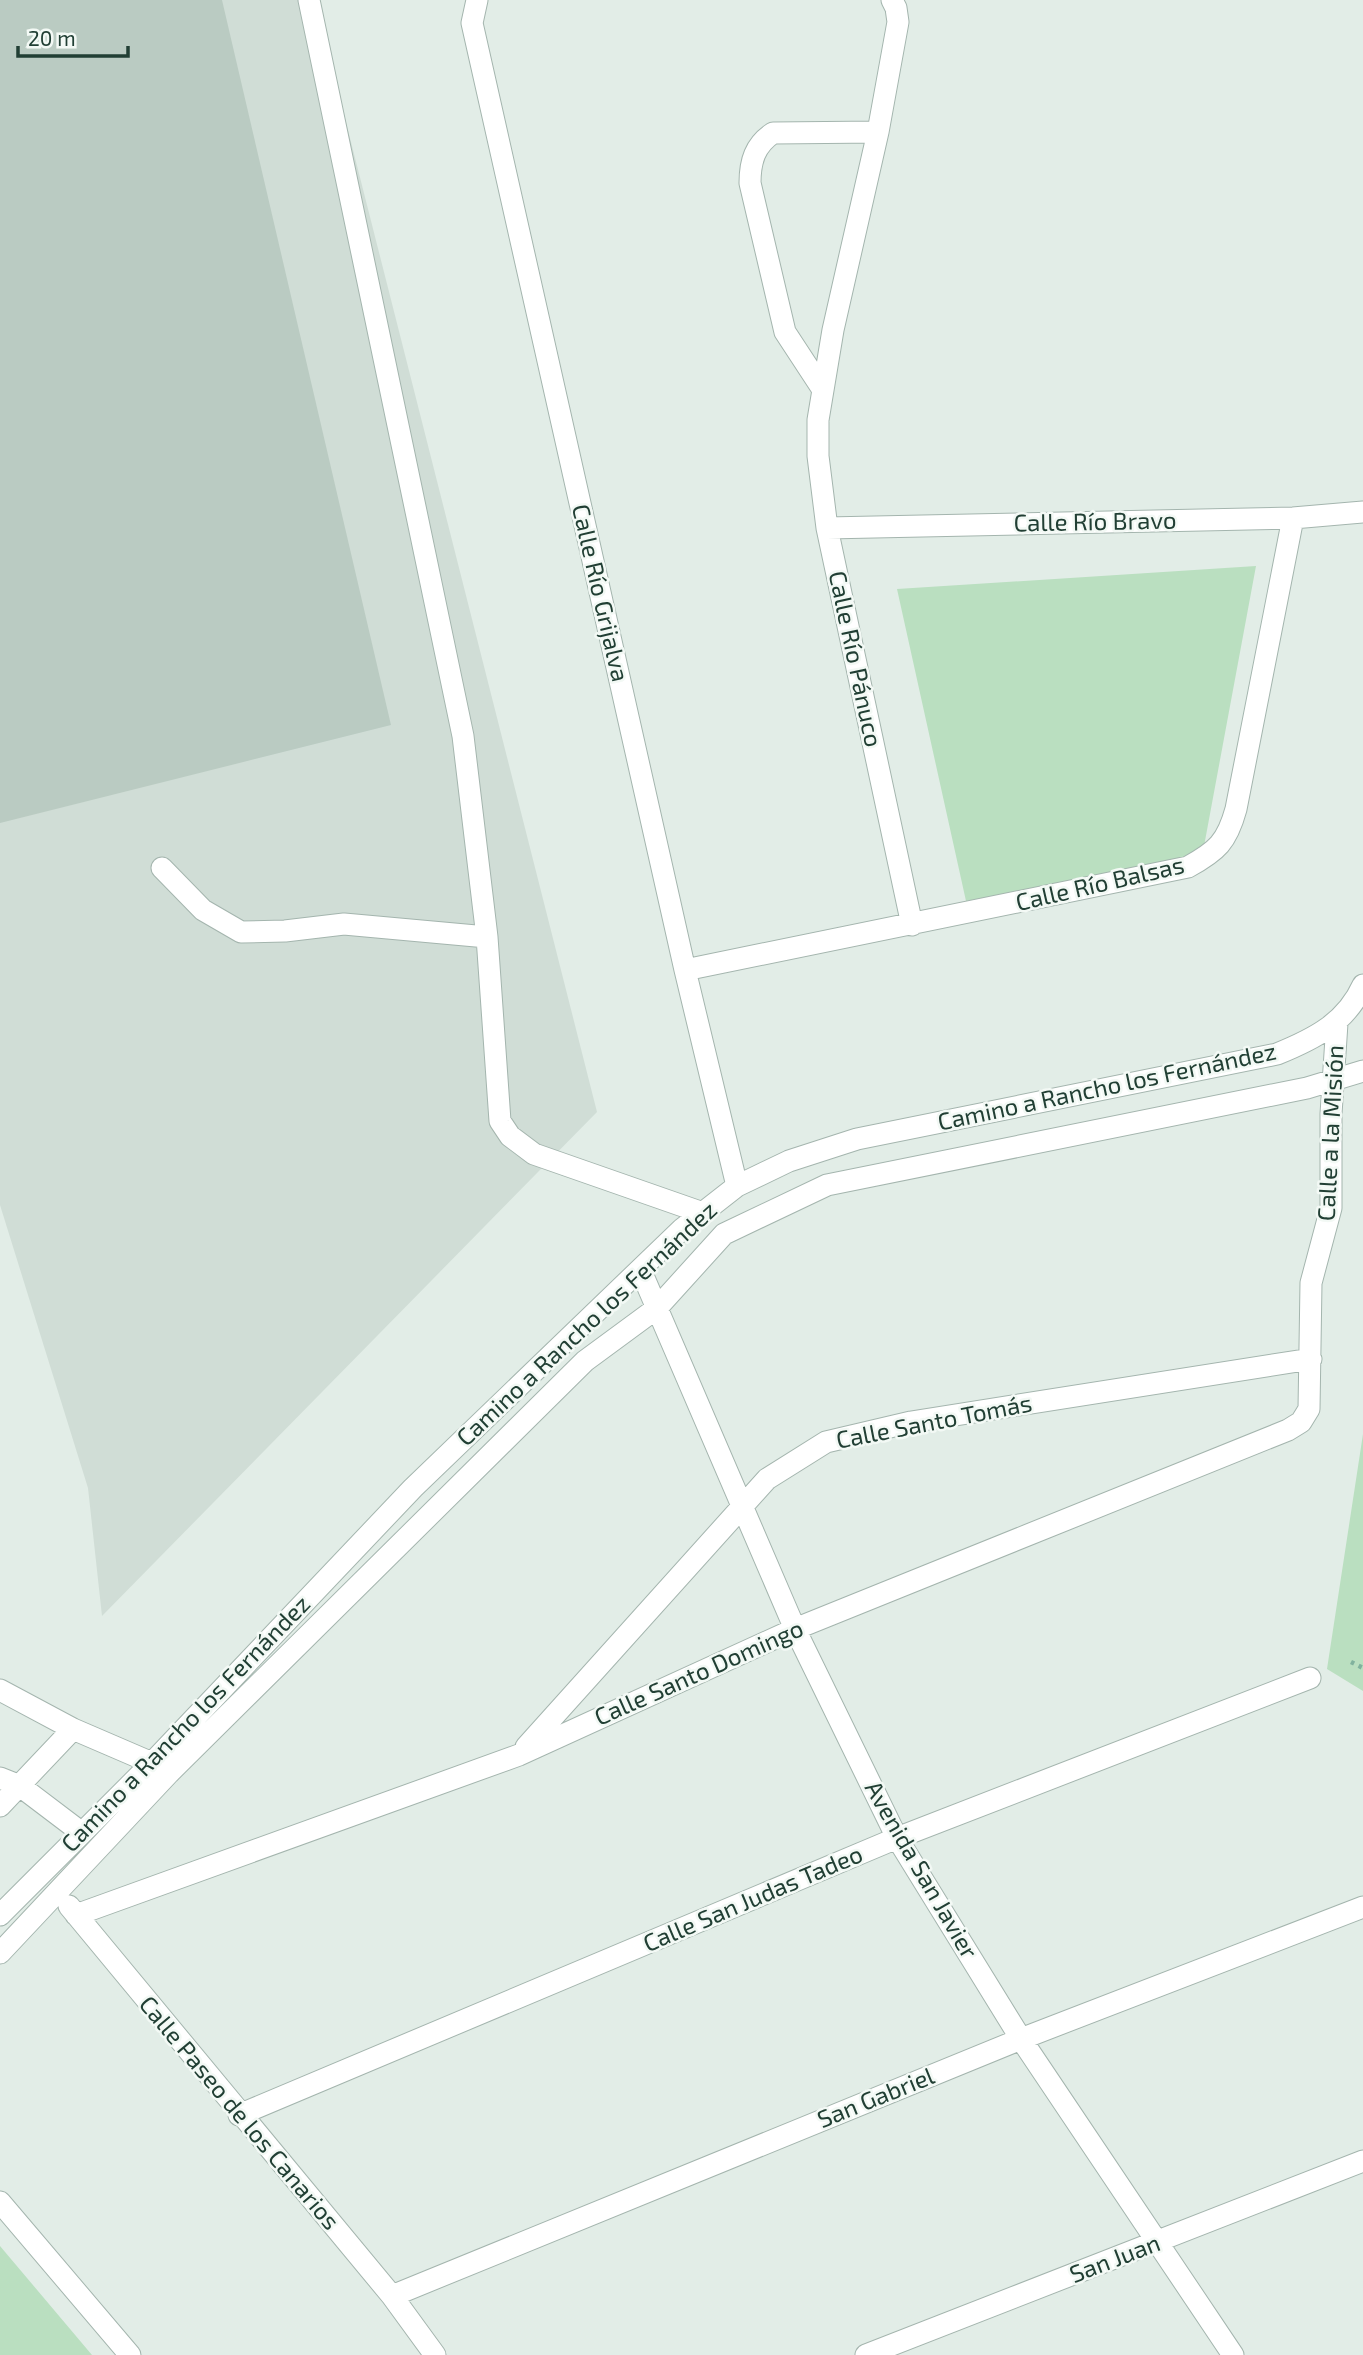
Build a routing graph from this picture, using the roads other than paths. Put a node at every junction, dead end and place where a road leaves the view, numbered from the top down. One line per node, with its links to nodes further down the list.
1 (309, 0): 11 (street)
2 (477, 0): 12 (street, Calle Río Grijalva)
3 (891, 0): 4 (street, Calle Río Pánuco)
4 (878, 132): 5 (street, Calle Río Pánuco); 5 (street)
5 (823, 390): 8 (street, Calle Río Pánuco)
6 (1363, 512): 7 (street, Calle Río Bravo)
7 (1293, 518): 8 (street, Calle Río Bravo); 10 (street, Calle Río Balsas)
8 (827, 528): 10 (street, Calle Río Pánuco)
9 (162, 868): 11 (street)
10 (912, 925): 12 (street, Calle Río Balsas)
11 (488, 937): 18 (street)
12 (685, 970): 17 (street, Calle Río Grijalva)
13 (1362, 992): 14 (street, Camino a Rancho los Fernández)
14 (1338, 1023): 16 (street, Calle a la Misión); 17 (street, Camino a Rancho los Fernández)
15 (1363, 1071): 16 (street)
16 (1333, 1081): 20 (street); 21 (street, Calle a la Misión)
17 (737, 1186): 18 (street, Camino a Rancho los Fernández)
18 (703, 1213): 19 (street, Camino a Rancho los Fernández)
19 (641, 1271): 20 (street, Avenida San Javier); 29 (street, Camino a Rancho los Fernández)
20 (657, 1308): 23 (street, Avenida San Javier); 36 (street)
21 (1311, 1359): 22 (street, Calle a la Misión); 23 (street, Calle Santo Tomás)
22 (1309, 1409): 24 (street, Calle Santo Domingo)
23 (742, 1508): 24 (street, Avenida San Javier); 28 (street, Calle Santo Tomás)
24 (794, 1629): 28 (street, Calle Santo Domingo); 34 (street, Avenida San Javier)
25 (1310, 1678): 34 (street, Calle San Judas Tadeo)
26 (0, 1690): 27 (street)
27 (73, 1729): 29 (street); 31 (street)
28 (519, 1755): 39 (street, Calle Santo Domingo)
29 (152, 1763): 33 (street, Camino a Rancho los Fernández)
30 (0, 1778): 31 (street)
31 (20, 1786): 32 (street); 33 (street)
32 (0, 1806)
33 (82, 1833): 35 (street, Camino a Rancho los Fernández)
34 (897, 1838): 41 (street, Avenida San Javier); 42 (street, Calle San Judas Tadeo)
35 (41, 1873): 36 (street, Calle Paseo de los Canarios); 38 (street, Camino a Rancho los Fernández)
36 (58, 1893): 39 (street, Calle Paseo de los Canarios); 40 (street)
37 (1363, 1907): 41 (street, San Gabriel)
38 (0, 1915)
39 (76, 1915): 42 (street, Calle Paseo de los Canarios)
40 (0, 1954)
41 (1021, 2039): 45 (street, Avenida San Javier); 46 (street, San Gabriel)
42 (239, 2115): 46 (street, Calle Paseo de los Canarios)
43 (1363, 2161): 45 (street, San Juan)
44 (0, 2202): 47 (street)
45 (1157, 2243): 49 (street, San Juan); 50 (street, Avenida San Javier)
46 (392, 2296): 48 (street, Calle Paseo de los Canarios)
47 (130, 2355)
48 (435, 2355)
49 (866, 2355)
50 (1233, 2355)

